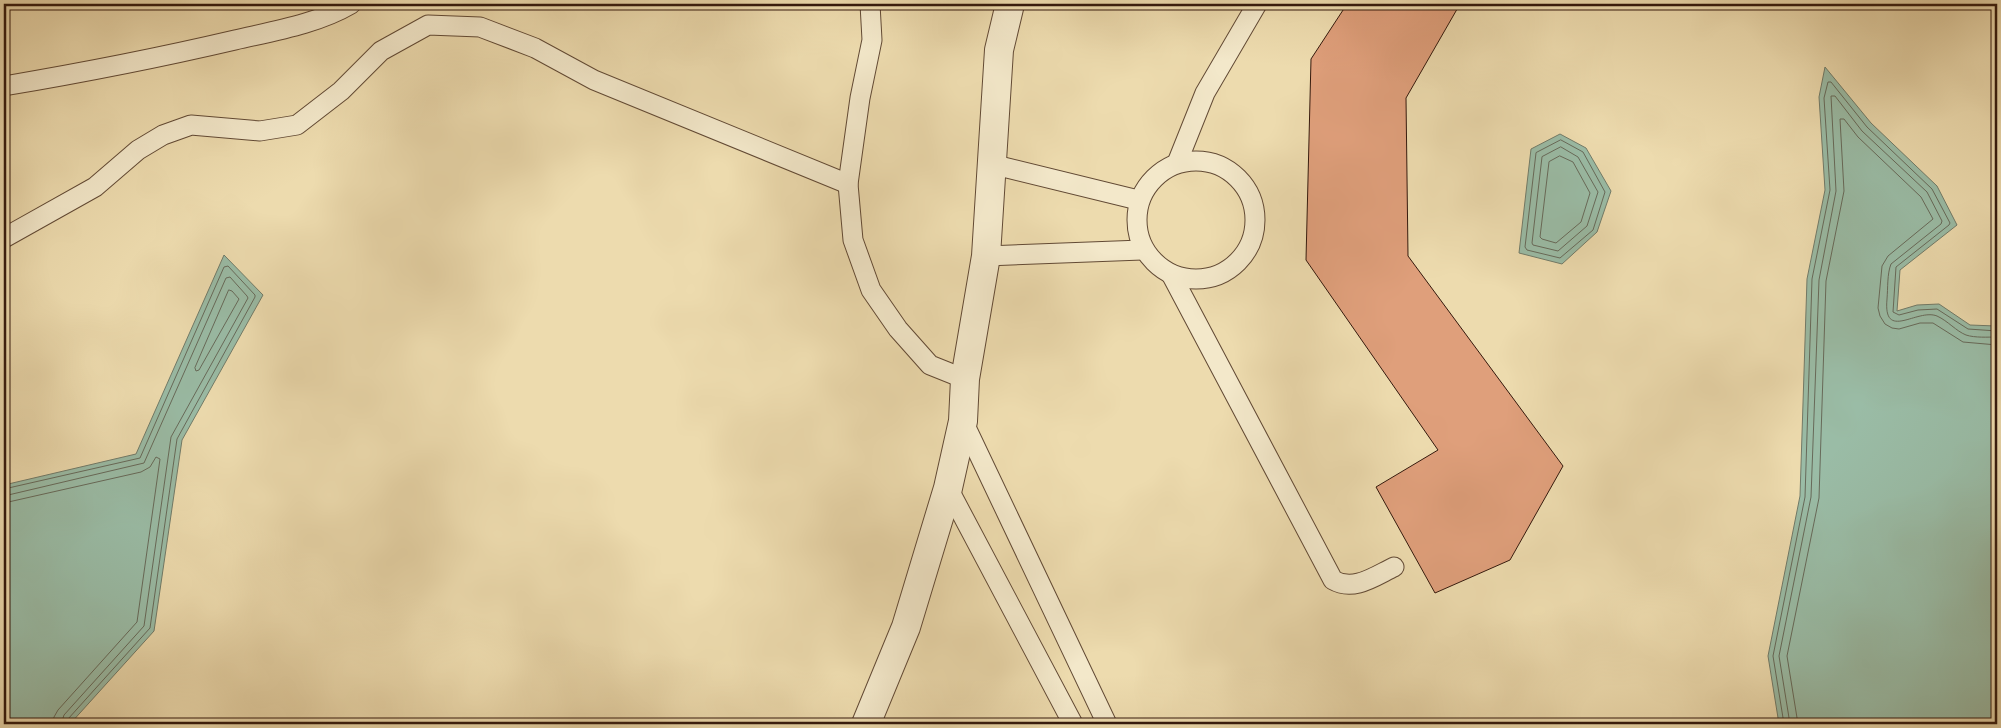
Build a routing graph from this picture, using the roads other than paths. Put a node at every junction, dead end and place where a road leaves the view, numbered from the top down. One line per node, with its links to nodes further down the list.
1 (351, 4): 5 (lane)
2 (870, 4): 8 (lane)
3 (1010, 4): 7 (street)
4 (1257, 4): 6 (lane)
5 (4, 86)
6 (1177, 163): 9 (lane); 13 (lane)
7 (991, 164): 9 (lane); 12 (street)
8 (848, 184): 10 (lane); 14 (lane)
9 (1138, 200): 11 (lane)
10 (4, 238)
11 (1142, 250): 12 (lane); 13 (lane)
12 (986, 256): 14 (street)
13 (1171, 274): 17 (lane)
14 (965, 379): 15 (street)
15 (963, 421): 16 (street); 20 (lane)
16 (948, 488): 18 (street); 19 (lane)
17 (1394, 566)
18 (866, 724)
19 (1073, 724)
20 (1107, 724)

